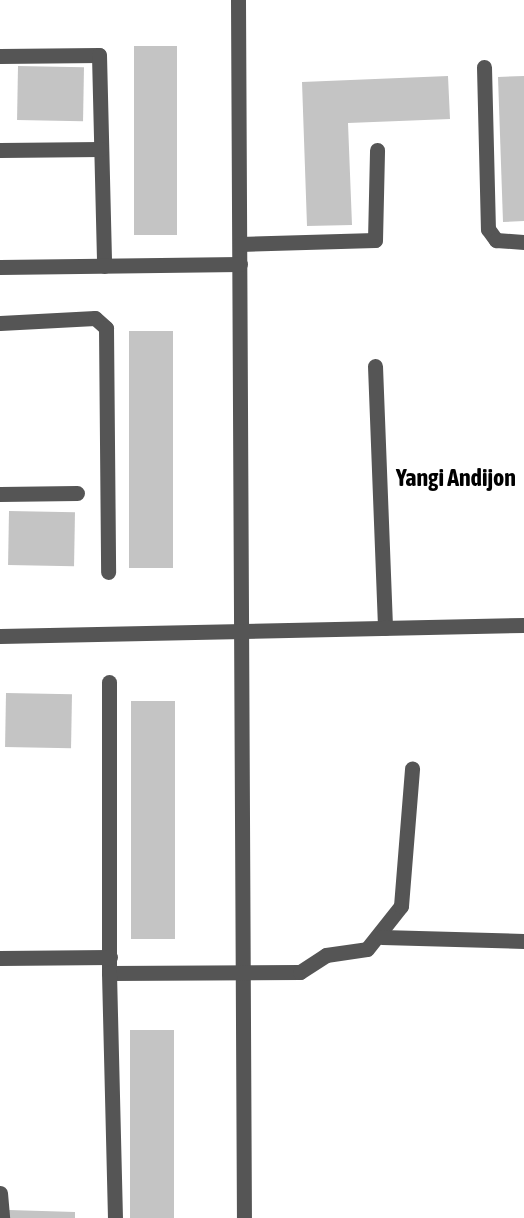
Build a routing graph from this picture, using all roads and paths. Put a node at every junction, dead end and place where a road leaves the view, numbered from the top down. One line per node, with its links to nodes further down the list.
1 (238, 0): 8 (street)
2 (0, 56): 4 (street)
3 (484, 67): 7 (street)
4 (101, 149): 5 (street); 10 (street)
5 (0, 150)
6 (377, 150): 8 (street)
7 (524, 242)
8 (240, 244): 9 (street)
9 (240, 264): 10 (street); 19 (street)
10 (104, 266): 11 (street)
11 (0, 267)
12 (0, 323): 16 (street)
13 (375, 366): 18 (street)
14 (77, 493): 15 (street)
15 (0, 494)
16 (108, 573)
17 (524, 625): 18 (street)
18 (385, 628): 19 (street)
19 (242, 631): 20 (street); 27 (street)
20 (0, 636)
21 (109, 682): 25 (street)
22 (412, 768): 23 (street)
23 (382, 937): 24 (street); 27 (street)
24 (524, 941)
25 (110, 957): 26 (street); 28 (street)
26 (0, 958)
27 (244, 972): 28 (street); 32 (street)
28 (109, 973): 31 (street)
29 (0, 1192): 30 (street)
30 (2, 1218)
31 (115, 1218)
32 (244, 1218)

